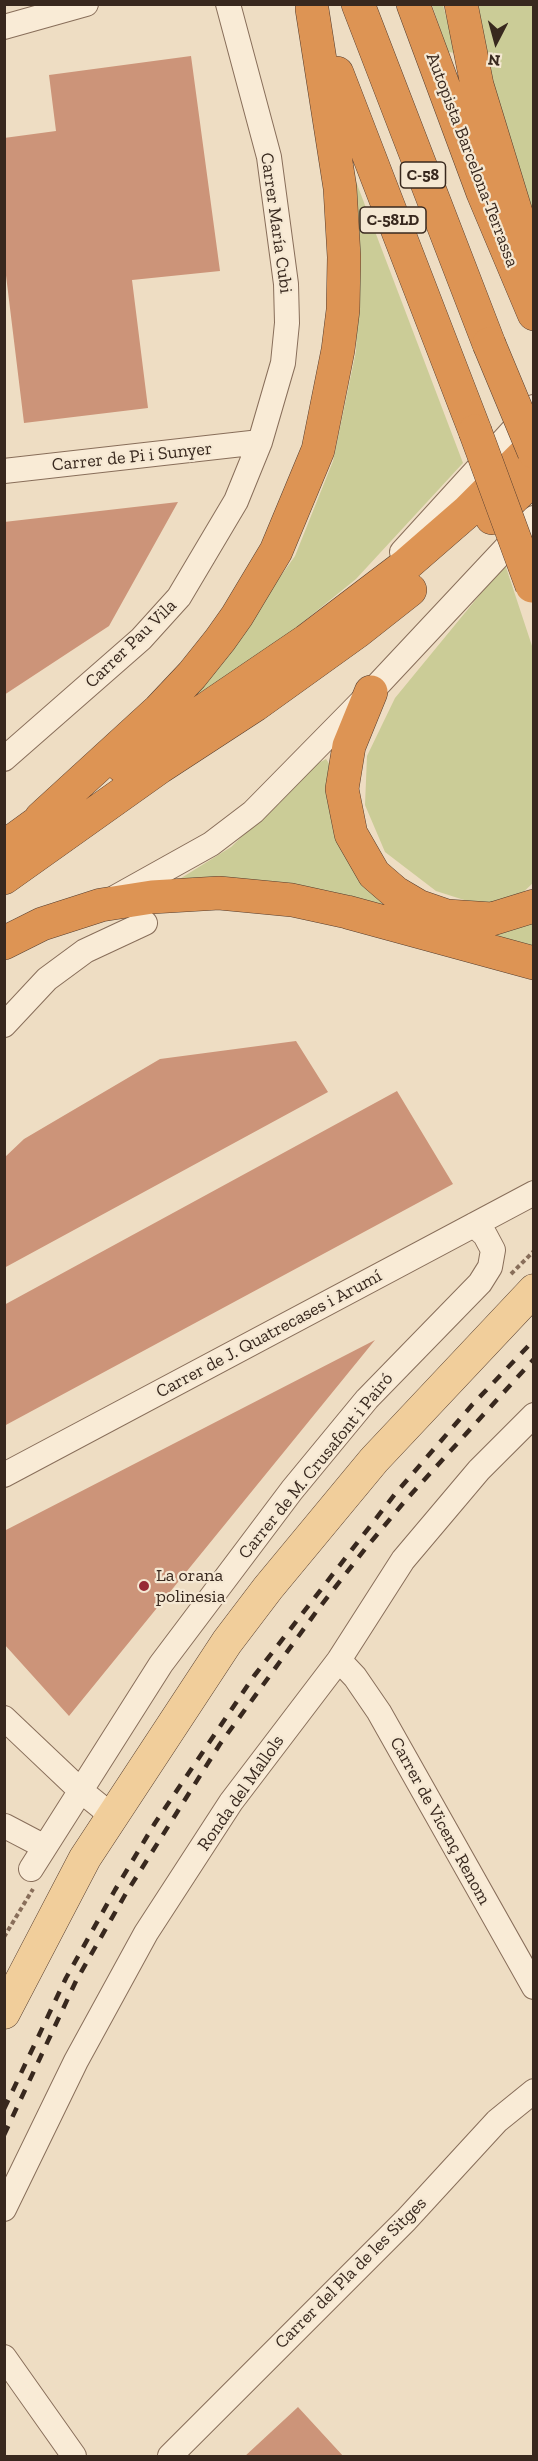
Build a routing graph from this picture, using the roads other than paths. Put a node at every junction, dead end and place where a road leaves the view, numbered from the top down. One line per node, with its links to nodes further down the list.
1 (86, 4): 7 (street)
2 (228, 4): 11 (street, Carrer María Cubi)
3 (358, 4): 13 (highway, C-58, bridge)
4 (413, 4): 9 (highway, Autopista Barcelona-Terrassa / C-58)
5 (461, 4): 8 (highway)
6 (311, 7): 17 (highway, C-58LD, bridge); 21 (highway)
7 (4, 27)
8 (534, 269)
9 (534, 314)
10 (534, 407): 18 (street)
11 (260, 442): 14 (street, Carrer de Pi i Sunyer); 20 (street, Carrer Pau Vila)
12 (534, 444): 18 (highway)
13 (534, 452)
14 (4, 471)
15 (534, 478): 23 (highway)
16 (534, 518): 19 (street)
17 (533, 588)
18 (352, 606): 21 (highway)
19 (371, 692): 24 (street); 25 (highway)
20 (4, 759)
21 (41, 818): 22 (highway)
22 (4, 847)
23 (4, 878)
24 (101, 905): 27 (highway); 28 (highway)
25 (534, 906)
26 (145, 923): 29 (street)
27 (4, 943)
28 (534, 963)
29 (4, 1025)
30 (534, 1192): 31 (street, Carrer de J. Quatrecases i Arumí)
31 (474, 1225): 34 (street, Carrer de J. Quatrecases i Arumí); 37 (street, Carrer de M. Crusafont i Pairó)
32 (534, 1290): 38 (main road)
33 (534, 1415): 35 (street, Ronda del Mallols)
34 (4, 1475)
35 (339, 1660): 42 (street, Carrer de Vicenç Renom); 45 (street, Ronda del Mallols)
36 (4, 1718): 37 (street)
37 (80, 1790): 38 (street); 40 (street, Carrer de M. Crusafont i Pairó)
38 (111, 1815): 43 (main road)
39 (5, 1826): 40 (street)
40 (45, 1847): 41 (street, Carrer de M. Crusafont i Pairó)
41 (31, 1869)
42 (534, 1987)
43 (4, 2013)
44 (534, 2091): 48 (street, Carrer del Pla de les Sitges)
45 (4, 2209)
46 (4, 2357): 47 (street)
47 (74, 2457)
48 (170, 2457)

